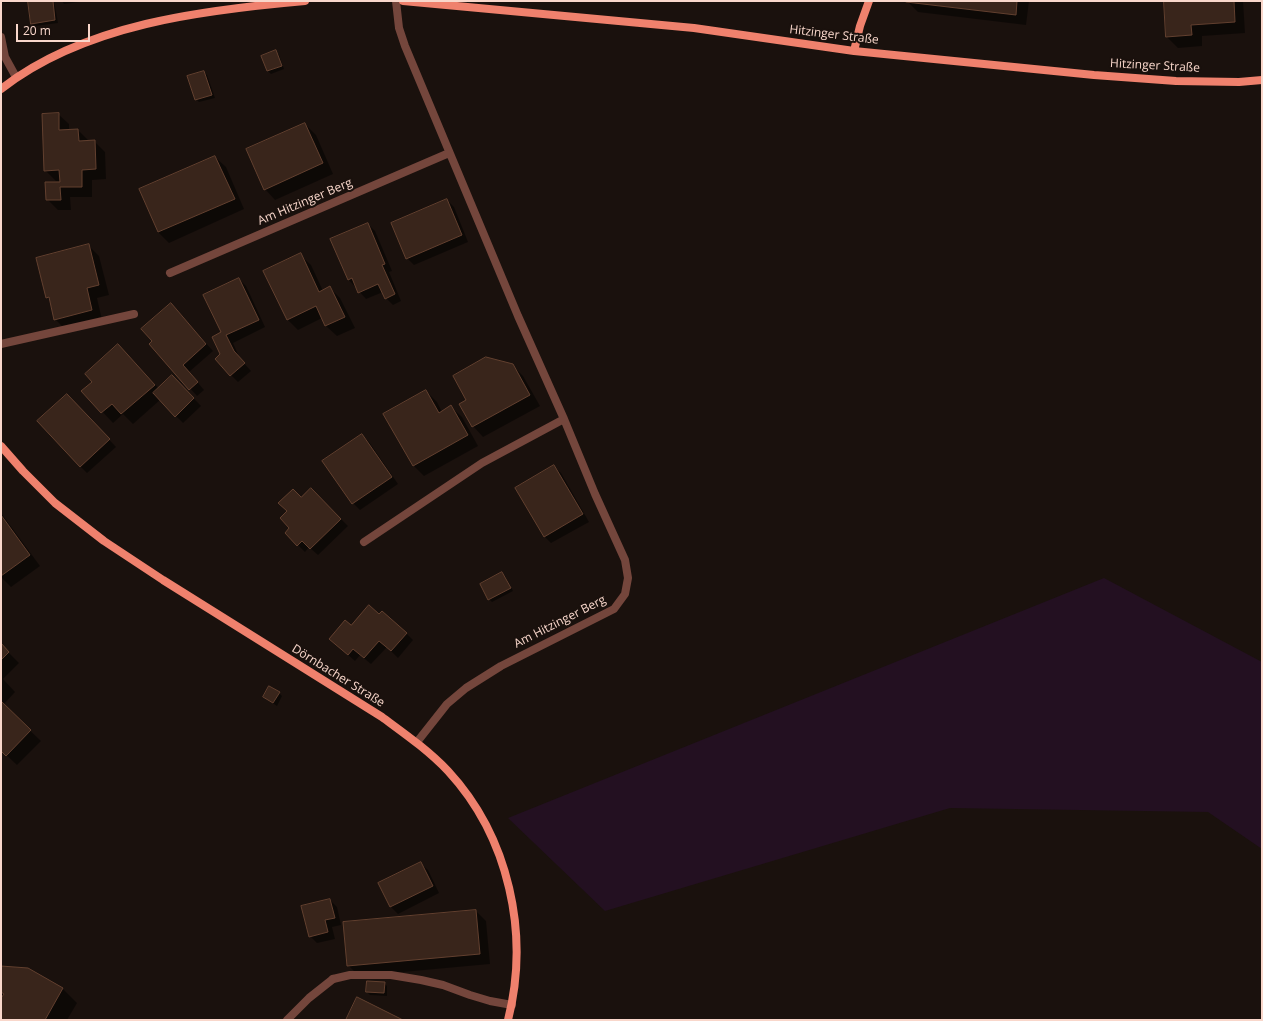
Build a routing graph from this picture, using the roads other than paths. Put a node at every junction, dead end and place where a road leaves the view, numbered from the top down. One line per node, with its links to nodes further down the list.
1 (305, 1): 7 (street)
2 (396, 1): 10 (street, Am Hitzinger Berg)
3 (403, 1): 6 (street, Hitzinger Straße)
4 (869, 1): 6 (street)
5 (1, 37): 7 (street)
6 (854, 51): 8 (street, Hitzinger Straße)
7 (16, 77): 9 (street)
8 (1262, 80)
9 (1, 89)
10 (449, 152): 11 (street, Am Hitzinger Berg); 14 (street, Am Hitzinger Berg)
11 (170, 273)
12 (134, 314): 13 (street)
13 (1, 344)
14 (564, 419): 16 (street); 17 (street, Am Hitzinger Berg)
15 (1, 446): 17 (street, Dörnbacher Straße)
16 (364, 542)
17 (417, 742): 18 (street, Dörnbacher Straße)
18 (512, 1005): 19 (street); 20 (street, Dörnbacher Straße)
19 (287, 1020)
20 (508, 1020)

